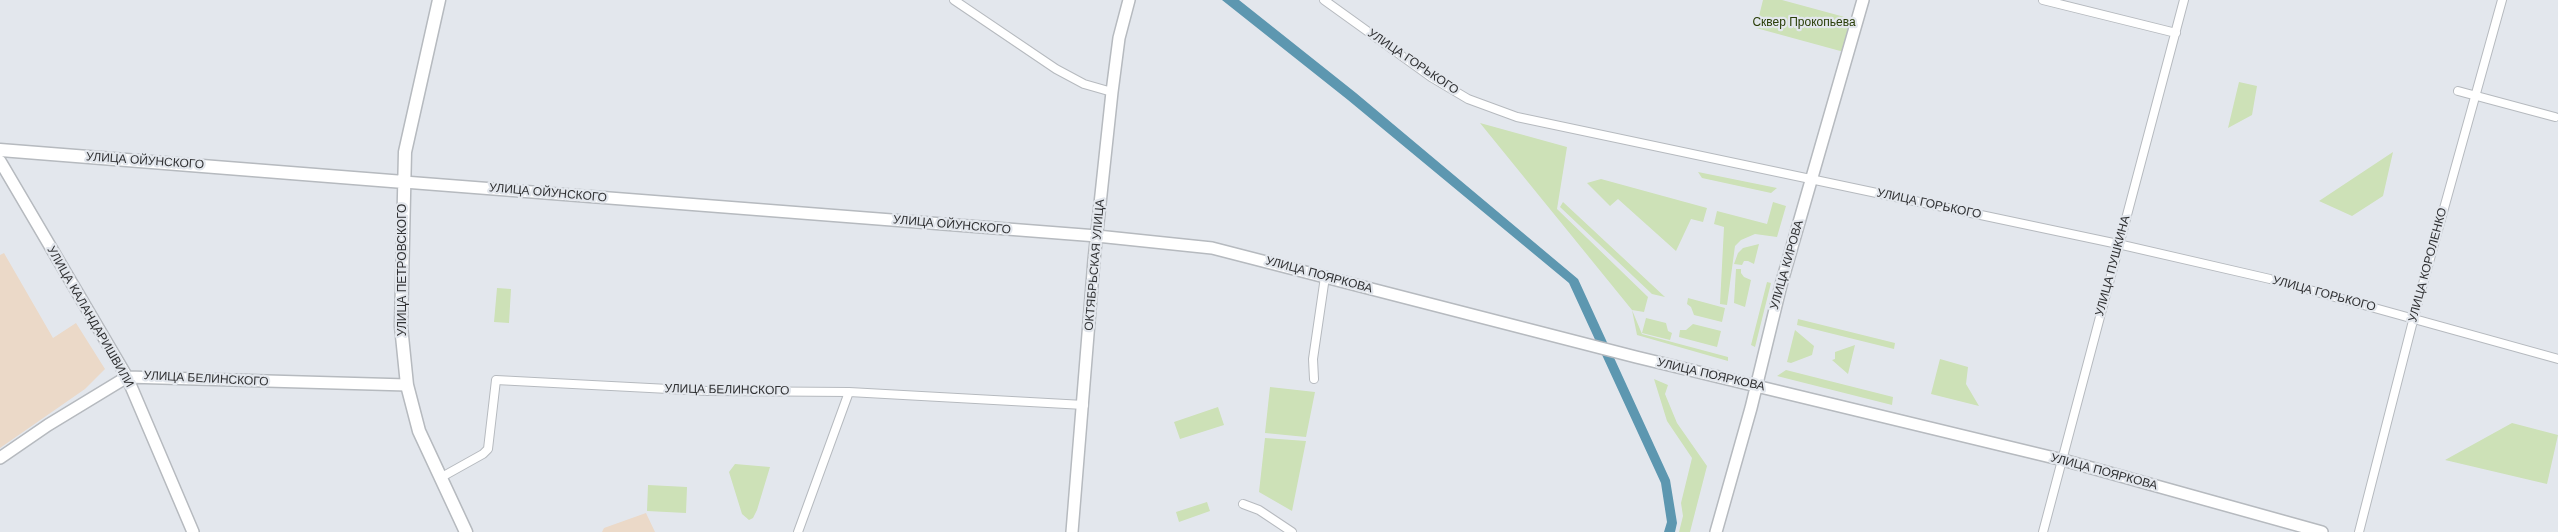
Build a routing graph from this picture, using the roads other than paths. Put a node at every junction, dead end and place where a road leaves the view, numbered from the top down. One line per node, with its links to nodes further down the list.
1 (439, 0): 17 (main road, УЛИЦА ПЕТРОВСКОГО)
2 (954, 0): 11 (street)
3 (1129, 0): 11 (main road, ОКТЯБРЬСКАЯ УЛИЦА)
4 (1324, 0): 16 (street, УЛИЦА ГОРЬКОГО)
5 (1863, 0): 16 (main road, УЛИЦА КИРОВА)
6 (2043, 0): 9 (street)
7 (2184, 0): 9 (street, УЛИЦА ПУШКИНА)
8 (2502, 0): 12 (street, УЛИЦА КОРОЛЕНКО)
9 (2176, 33): 19 (street, УЛИЦА ПУШКИНА)
10 (2458, 91): 12 (street)
11 (1112, 92): 18 (main road, ОКТЯБРЬСКАЯ УЛИЦА)
12 (2477, 96): 13 (street); 21 (street, УЛИЦА КОРОЛЕНКО)
13 (2555, 117)
14 (0, 150): 17 (main road, УЛИЦА ОЙУНСКОГО)
15 (0, 162): 23 (main road, УЛИЦА КАЛАНДАРИШВИЛИ)
16 (1812, 178): 19 (street, УЛИЦА ГОРЬКОГО); 26 (main road, УЛИЦА КИРОВА)
17 (404, 182): 18 (main road, УЛИЦА ОЙУНСКОГО); 25 (main road, УЛИЦА ПЕТРОВСКОГО)
18 (1097, 236): 20 (main road, УЛИЦА ПОЯРКОВА); 28 (main road, ОКТЯБРЬСКАЯ УЛИЦА)
19 (2118, 244): 21 (street, УЛИЦА ГОРЬКОГО); 30 (street, УЛИЦА ПУШКИНА)
20 (1325, 277): 24 (street); 26 (main road, УЛИЦА ПОЯРКОВА)
21 (2414, 318): 22 (street, УЛИЦА ГОРЬКОГО); 41 (street, УЛИЦА КОРОЛЕНКО)
22 (2558, 359)
23 (126, 377): 25 (main road, УЛИЦА БЕЛИНСКОГО); 29 (main road, УЛИЦА БЕЛИНСКОГО); 33 (main road, УЛИЦА КАЛАНДАРИШВИЛИ)
24 (1314, 379)
25 (407, 385): 31 (main road, УЛИЦА ПЕТРОВСКОГО)
26 (1756, 386): 30 (main road, УЛИЦА ПОЯРКОВА); 38 (main road, УЛИЦА КИРОВА)
27 (849, 392): 28 (street, УЛИЦА БЕЛИНСКОГО); 31 (street, УЛИЦА БЕЛИНСКОГО); 35 (street)
28 (1084, 405): 36 (main road, ОКТЯБРЬСКАЯ УЛИЦА)
29 (0, 458)
30 (2063, 460): 39 (street, УЛИЦА ПУШКИНА); 40 (main road, УЛИЦА ПОЯРКОВА)
31 (440, 478): 34 (main road, УЛИЦА ПЕТРОВСКОГО)
32 (1242, 504): 37 (street)
33 (193, 532)
34 (466, 532)
35 (798, 532)
36 (1072, 532)
37 (1292, 532)
38 (1716, 532)
39 (2043, 532)
40 (2322, 532)
41 (2359, 532)

